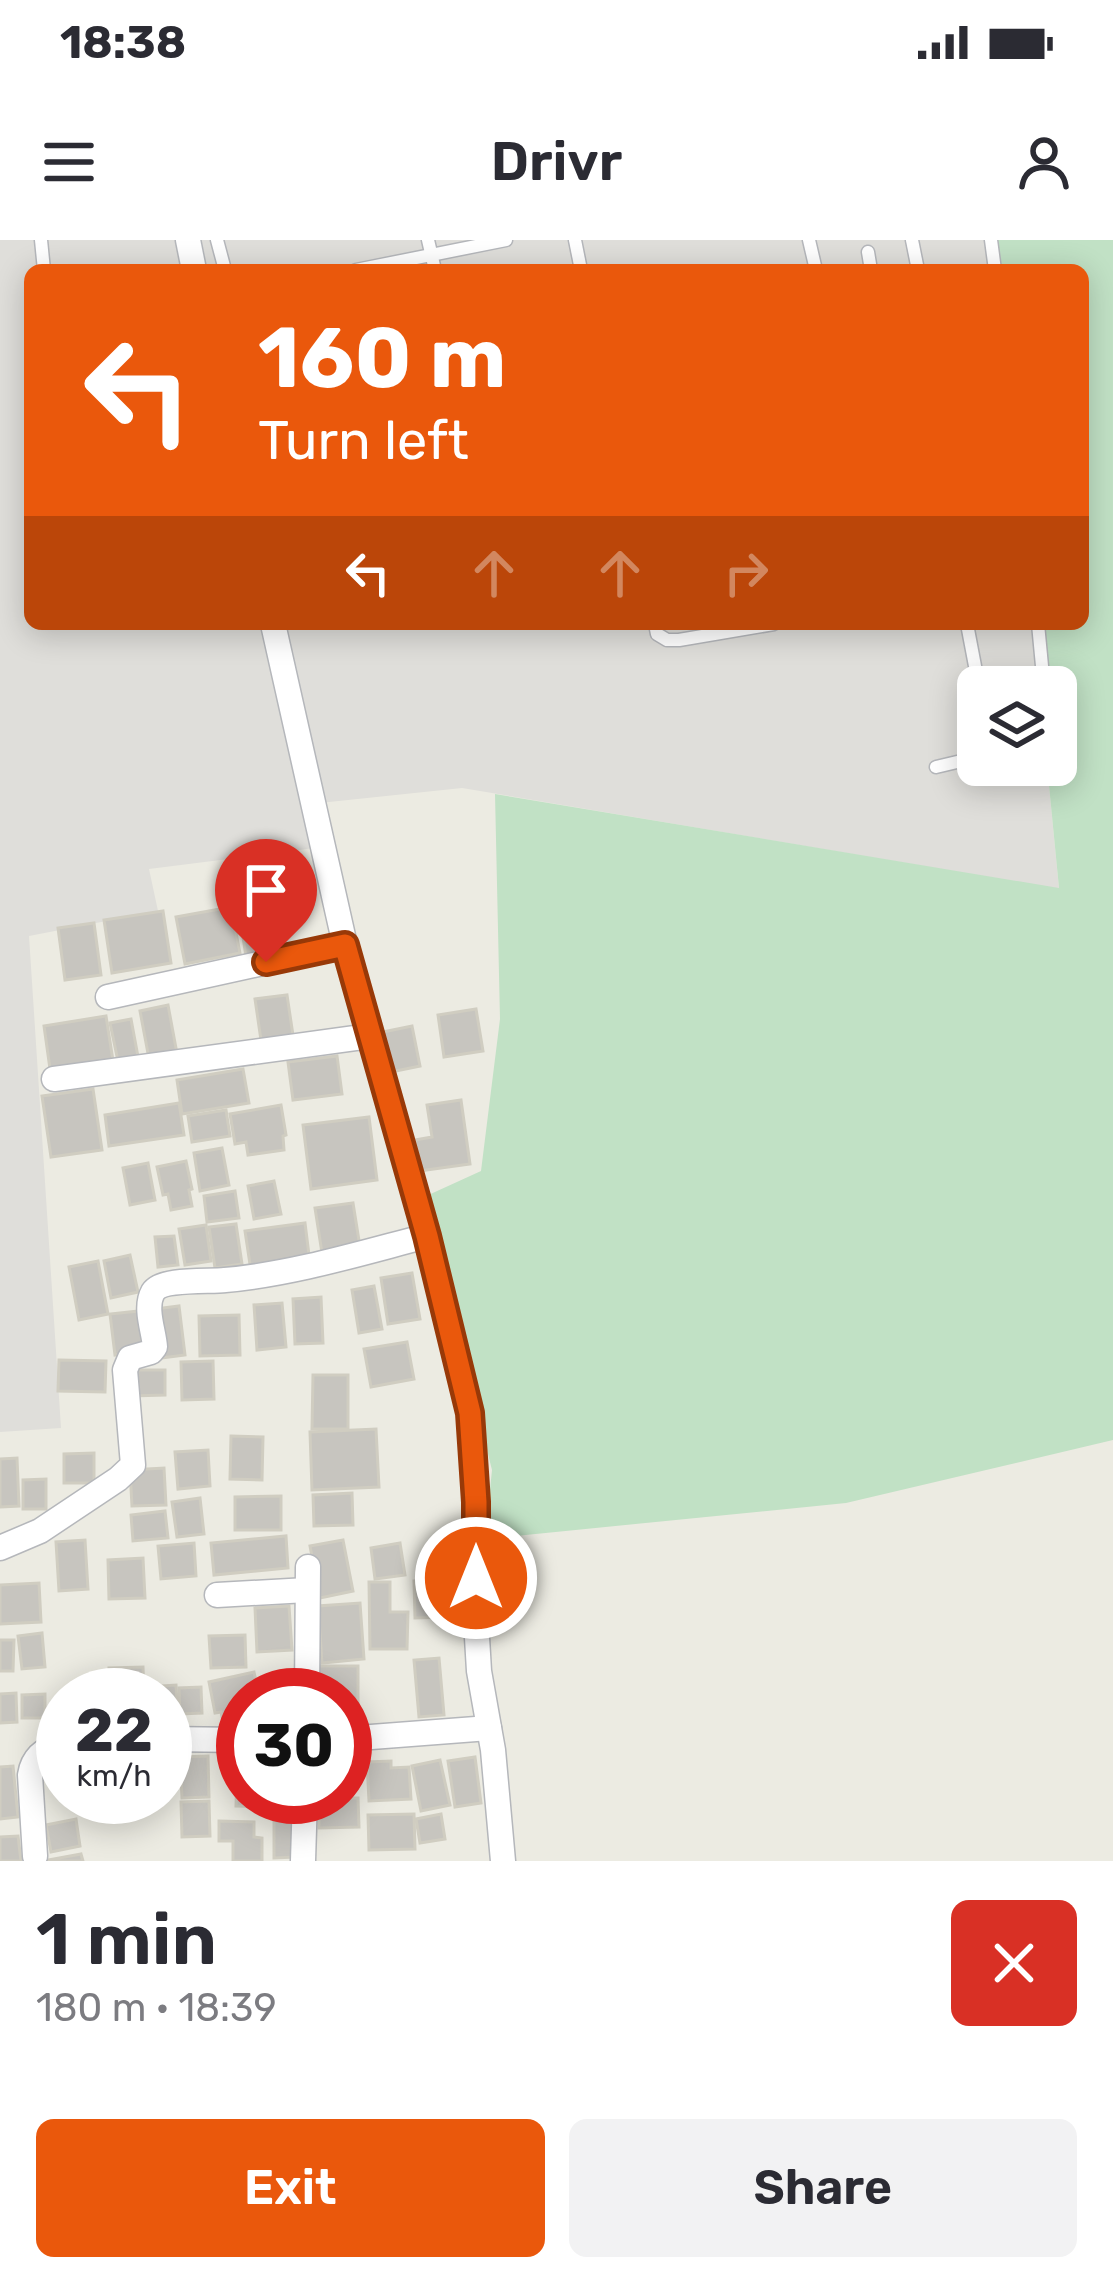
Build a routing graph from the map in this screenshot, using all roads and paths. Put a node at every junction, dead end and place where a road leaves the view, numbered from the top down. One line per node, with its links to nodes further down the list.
1 (506, 240): 2 (lane)
2 (430, 246): 4 (lane)
3 (868, 252): 5 (lane)
4 (374, 264)
5 (870, 264)
6 (274, 630): 15 (street)
7 (656, 630): 8 (lane)
8 (738, 630)
9 (968, 630): 11 (lane)
10 (1038, 630): 12 (lane)
11 (976, 666)
12 (1042, 666)
13 (957, 762): 14 (lane)
14 (936, 767)
15 (345, 945): 16 (street); 17 (street)
16 (108, 997)
17 (370, 1036): 18 (street); 19 (street)
18 (54, 1079)
19 (427, 1236): 20 (street); 23 (street)
20 (0, 1548)
21 (217, 1595): 22 (street)
22 (307, 1668)
23 (489, 1728): 24 (street); 29 (street)
24 (372, 1736)
25 (36, 1760): 27 (street)
26 (304, 1824): 28 (street)
27 (35, 1856)
28 (303, 1861)
29 (503, 1861)

